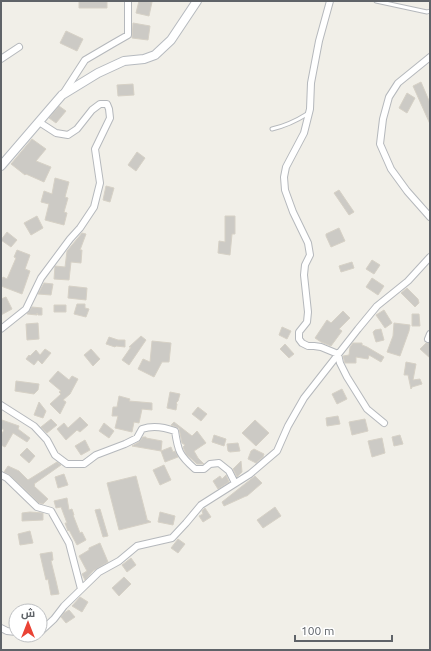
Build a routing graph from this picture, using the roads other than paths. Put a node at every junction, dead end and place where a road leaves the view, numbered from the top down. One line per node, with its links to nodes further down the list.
1 (128, 1): 9 (street)
2 (197, 1): 9 (street)
3 (330, 1): 10 (street)
4 (376, 1): 5 (lane)
5 (430, 11)
6 (19, 47): 8 (street)
7 (430, 57): 14 (street)
8 (1, 59)
9 (62, 95): 11 (street)
10 (309, 113): 12 (lane); 17 (street)
11 (39, 122): 13 (street); 16 (street)
12 (272, 129)
13 (1, 166)
14 (430, 217)
15 (430, 257): 17 (street)
16 (1, 329)
17 (338, 354): 19 (street); 21 (street)
18 (1, 405): 21 (street)
19 (384, 423)
20 (1, 476): 22 (street)
21 (235, 483): 22 (street)
22 (81, 589): 23 (street)
23 (48, 625)

